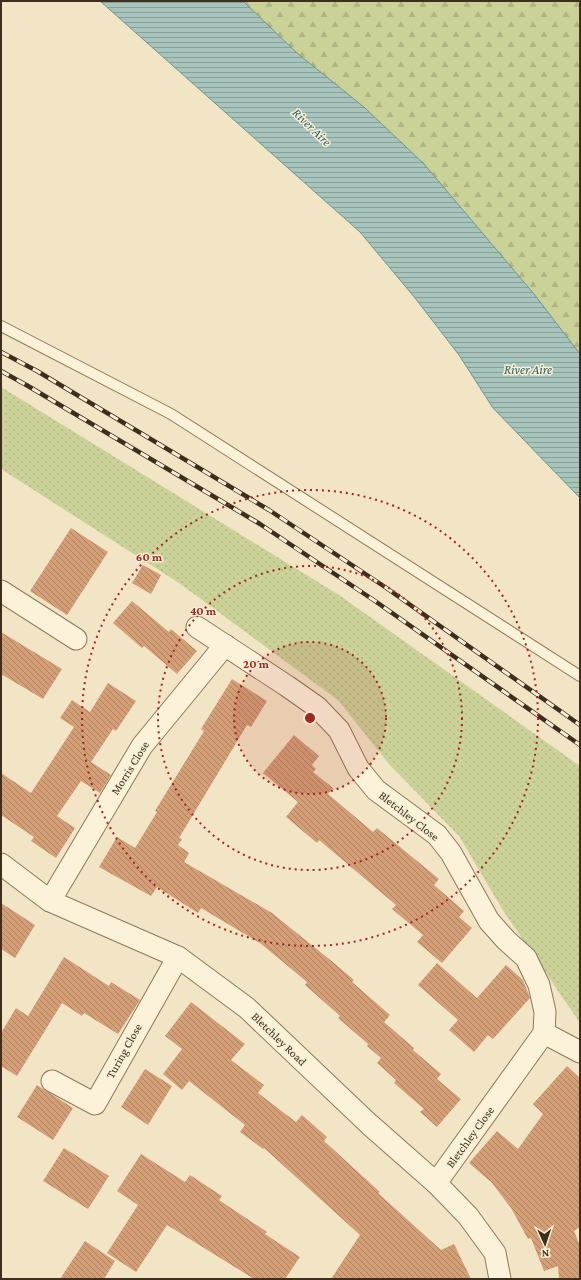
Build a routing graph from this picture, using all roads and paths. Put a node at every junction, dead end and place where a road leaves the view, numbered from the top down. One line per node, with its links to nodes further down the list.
1 (1, 326): 6 (lane)
2 (1, 591): 4 (street)
3 (197, 628): 5 (street, Bletchley Close)
4 (76, 639)
5 (225, 645): 8 (street, Morris Close); 10 (street, Bletchley Close)
6 (580, 676)
7 (1, 864): 8 (street, Bletchley Road)
8 (50, 901): 9 (street, Bletchley Road)
9 (178, 957): 12 (street, Turing Close); 13 (street, Bletchley Road)
10 (544, 1033): 11 (street); 13 (street, Bletchley Close)
11 (580, 1052)
12 (52, 1081)
13 (436, 1183): 14 (street, Bletchley Road)
14 (500, 1279)

